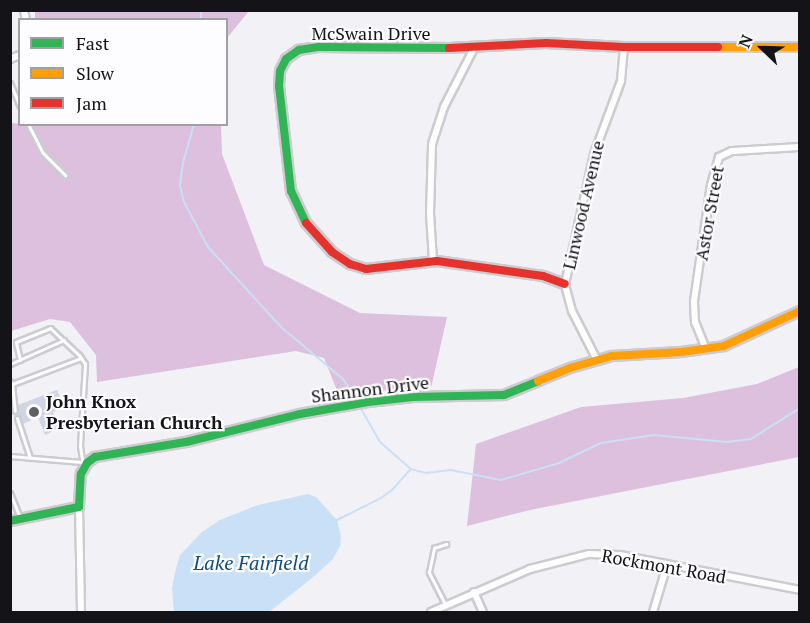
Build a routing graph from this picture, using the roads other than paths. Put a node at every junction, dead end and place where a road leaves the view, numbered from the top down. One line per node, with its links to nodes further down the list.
1 (624, 47): 2 (street, McSwain Drive); 3 (street, McSwain Drive); 10 (street, Linwood Avenue)
2 (800, 47)
3 (474, 48): 9 (street); 9 (street, McSwain Drive)
4 (10, 83): 5 (lane)
5 (18, 101)
6 (29, 126): 8 (lane)
7 (800, 147): 13 (street, Astor Street)
8 (64, 175)
9 (433, 261): 10 (street, McSwain Drive)
10 (565, 284): 16 (street, Linwood Avenue)
11 (800, 311): 13 (street, Shannon Drive)
12 (64, 340): 14 (lane); 15 (lane); 15 (lane)
13 (706, 349): 16 (street, Shannon Drive)
14 (81, 358): 18 (lane); 23 (lane)
15 (20, 360): 17 (lane)
16 (597, 360): 23 (street, Shannon Drive)
17 (10, 364)
18 (11, 382): 19 (lane)
19 (15, 411)
20 (17, 418): 22 (lane)
21 (10, 456): 22 (lane)
22 (28, 456): 23 (lane)
23 (83, 465): 25 (street)
24 (10, 493): 26 (lane)
25 (79, 507): 26 (street); 33 (street)
26 (20, 519): 27 (street)
27 (10, 521)
28 (446, 544): 32 (lane)
29 (667, 565): 30 (street, Rockmont Road); 31 (street, Rockmont Road); 36 (street)
30 (800, 590)
31 (474, 592): 32 (street, Rockmont Road); 35 (street)
32 (446, 605): 34 (street, Rockmont Road)
33 (81, 612)
34 (431, 612)
35 (483, 612)
36 (653, 612)

